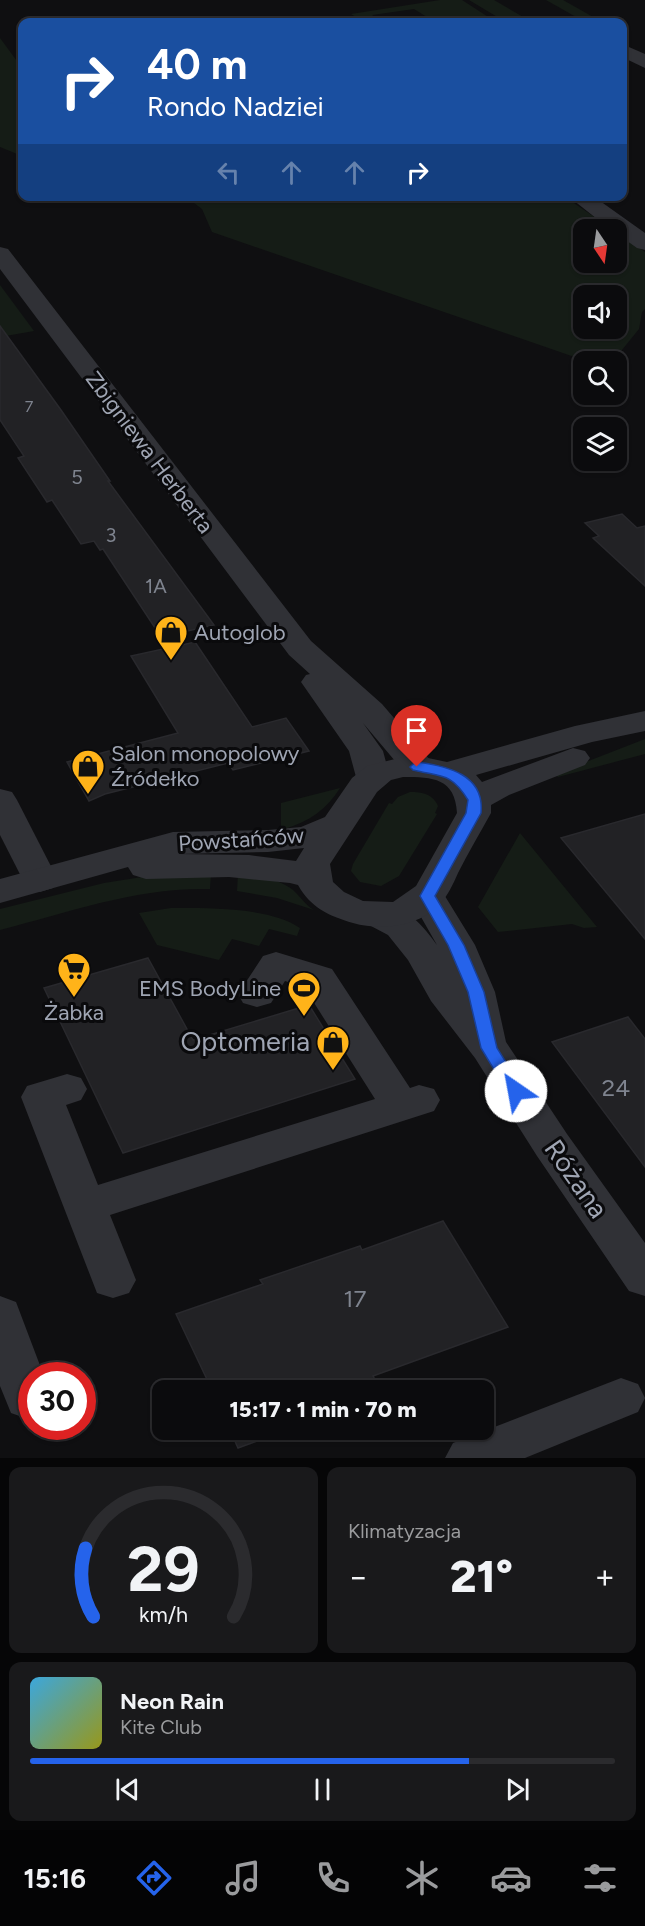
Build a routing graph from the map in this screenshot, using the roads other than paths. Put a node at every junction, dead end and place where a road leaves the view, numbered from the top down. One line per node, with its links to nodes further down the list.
1 (627, 52): 2 (street)
2 (645, 62)
3 (585, 201): 4 (street)
4 (645, 243)
5 (0, 255): 6 (street, Zbigniewa Herberta)
6 (300, 648): 8 (street, Zbigniewa Herberta); 9 (street, Zbigniewa Herberta)
7 (645, 723): 8 (street); 11 (street)
8 (433, 769): 9 (street); 11 (street)
9 (373, 777): 12 (street)
10 (0, 800): 13 (street)
11 (475, 800): 16 (street)
12 (340, 824): 13 (street, Powstańców); 14 (street)
13 (56, 876): 14 (street, Powstańców); 15 (street, Powstańców)
14 (310, 876): 17 (street)
15 (0, 891)
16 (427, 896): 17 (street); 19 (street, Różana)
17 (384, 917): 19 (street, Różana)
18 (257, 994): 21 (street)
19 (489, 1048): 22 (street, Różana)
20 (67, 1089): 21 (street)
21 (86, 1206): 23 (street)
22 (645, 1278)
23 (112, 1280)
24 (0, 1315): 25 (street)
25 (18, 1369)
26 (621, 1398): 27 (street)
27 (470, 1458)

